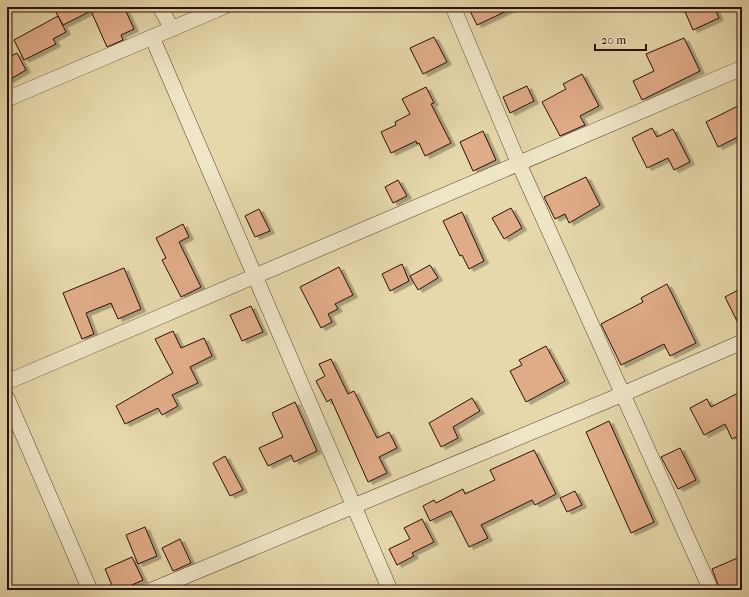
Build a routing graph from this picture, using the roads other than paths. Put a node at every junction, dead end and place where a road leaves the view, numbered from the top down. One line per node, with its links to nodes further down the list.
1 (160, 7): 4 (street)
2 (223, 7): 4 (street)
3 (453, 7): 8 (street)
4 (172, 29): 5 (street)
5 (152, 37): 7 (street); 9 (street)
6 (742, 68): 8 (street)
7 (7, 99)
8 (519, 164): 9 (street); 12 (street)
9 (254, 277): 11 (street); 14 (street)
10 (742, 342): 12 (street)
11 (7, 382)
12 (623, 394): 14 (street); 18 (street)
13 (7, 398): 15 (street)
14 (352, 506): 16 (street); 17 (street)
15 (90, 590)
16 (152, 590)
17 (390, 590)
18 (711, 590)

